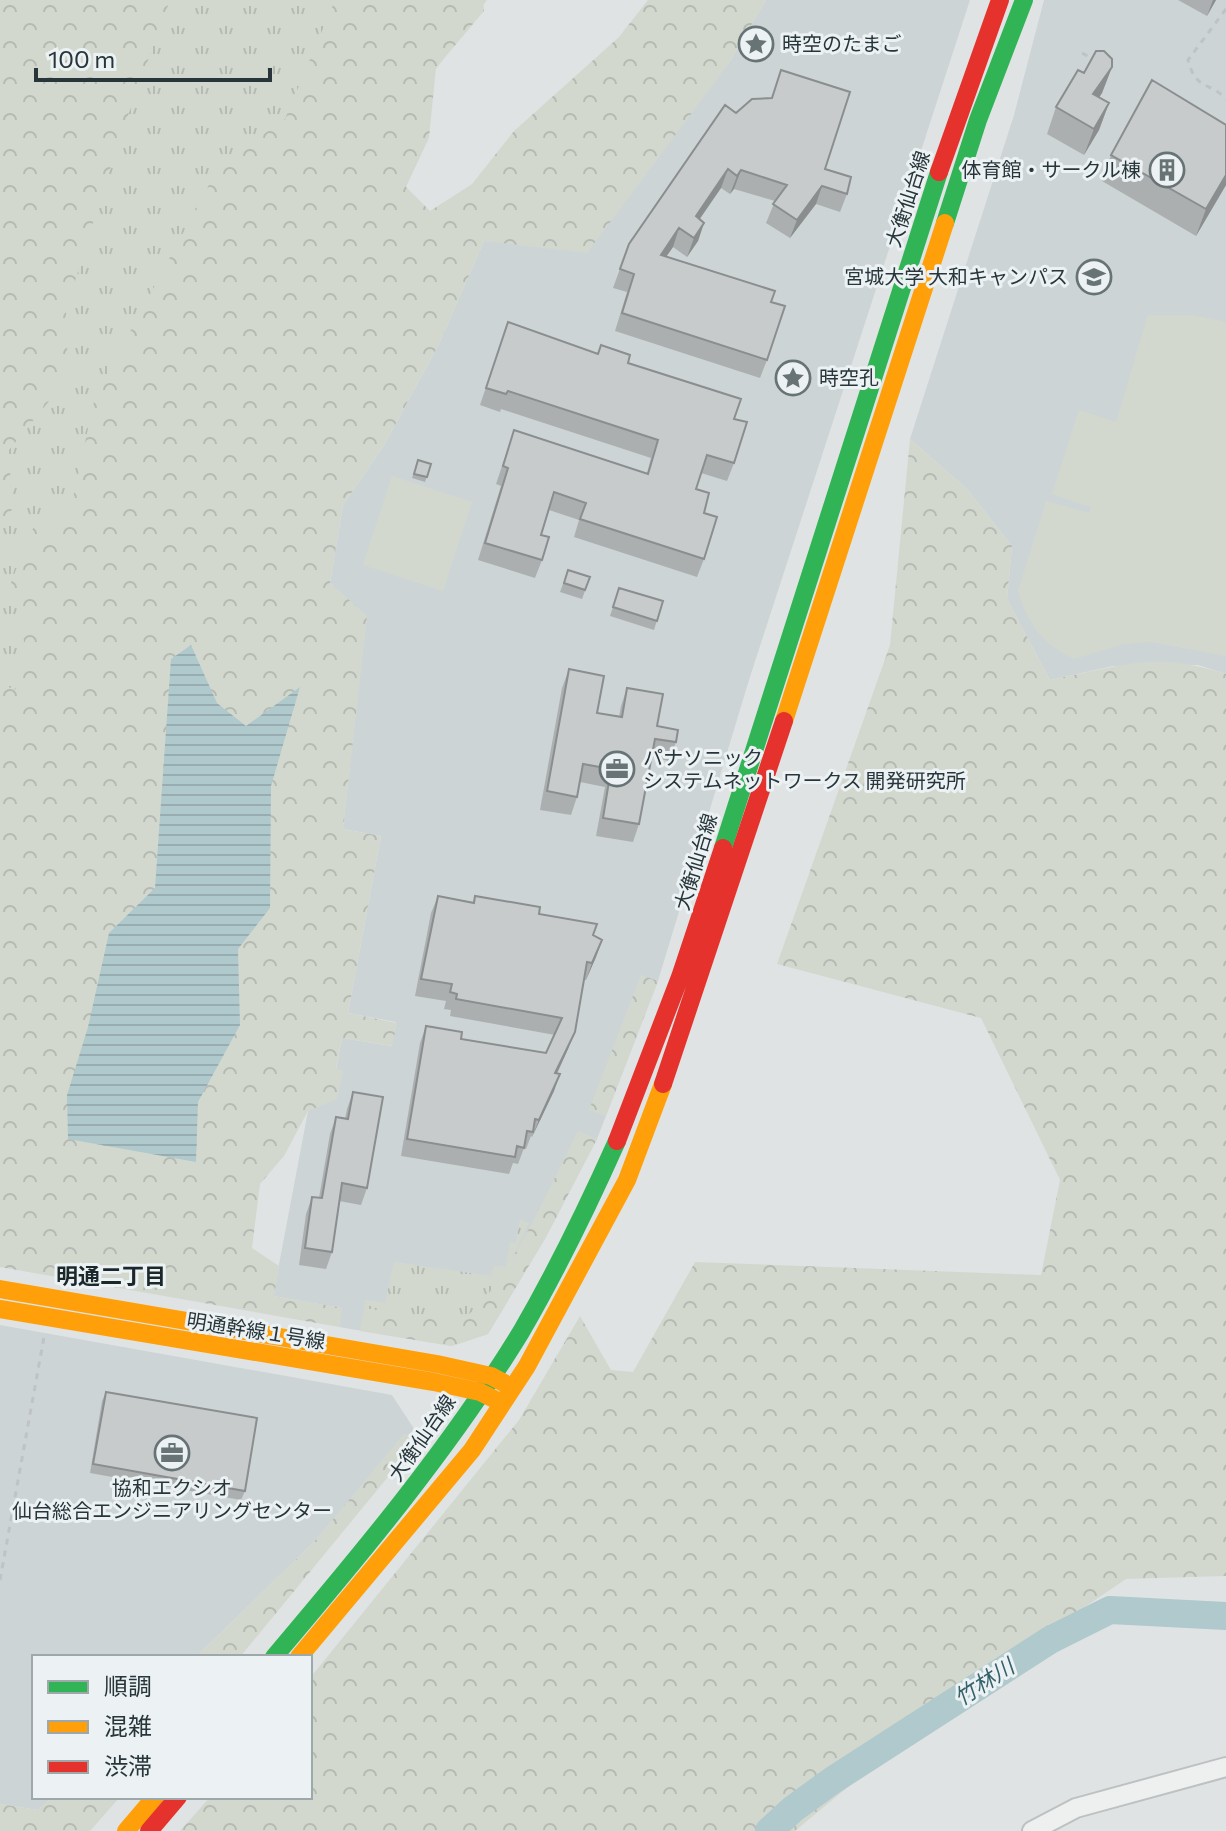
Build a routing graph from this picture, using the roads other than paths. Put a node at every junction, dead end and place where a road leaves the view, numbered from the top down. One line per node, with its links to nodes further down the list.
1 (1000, 0): 5 (main road, 大衡仙台線)
2 (1024, 0): 6 (main road, 大衡仙台線)
3 (0, 1289): 5 (main road)
4 (0, 1309): 7 (main road, 明通幹線１号線)
5 (491, 1376): 6 (main road); 7 (main road, 大衡仙台線)
6 (514, 1387): 8 (main road, 大衡仙台線)
7 (480, 1392): 8 (main road, 明通幹線１号線); 9 (main road, 大衡仙台線)
8 (503, 1404): 10 (main road, 大衡仙台線)
9 (276, 1655)
10 (301, 1655)
11 (1226, 1767): 16 (street)
12 (153, 1799): 14 (main road)
13 (176, 1799): 15 (main road)
14 (126, 1831)
15 (149, 1831)
16 (1032, 1831)

